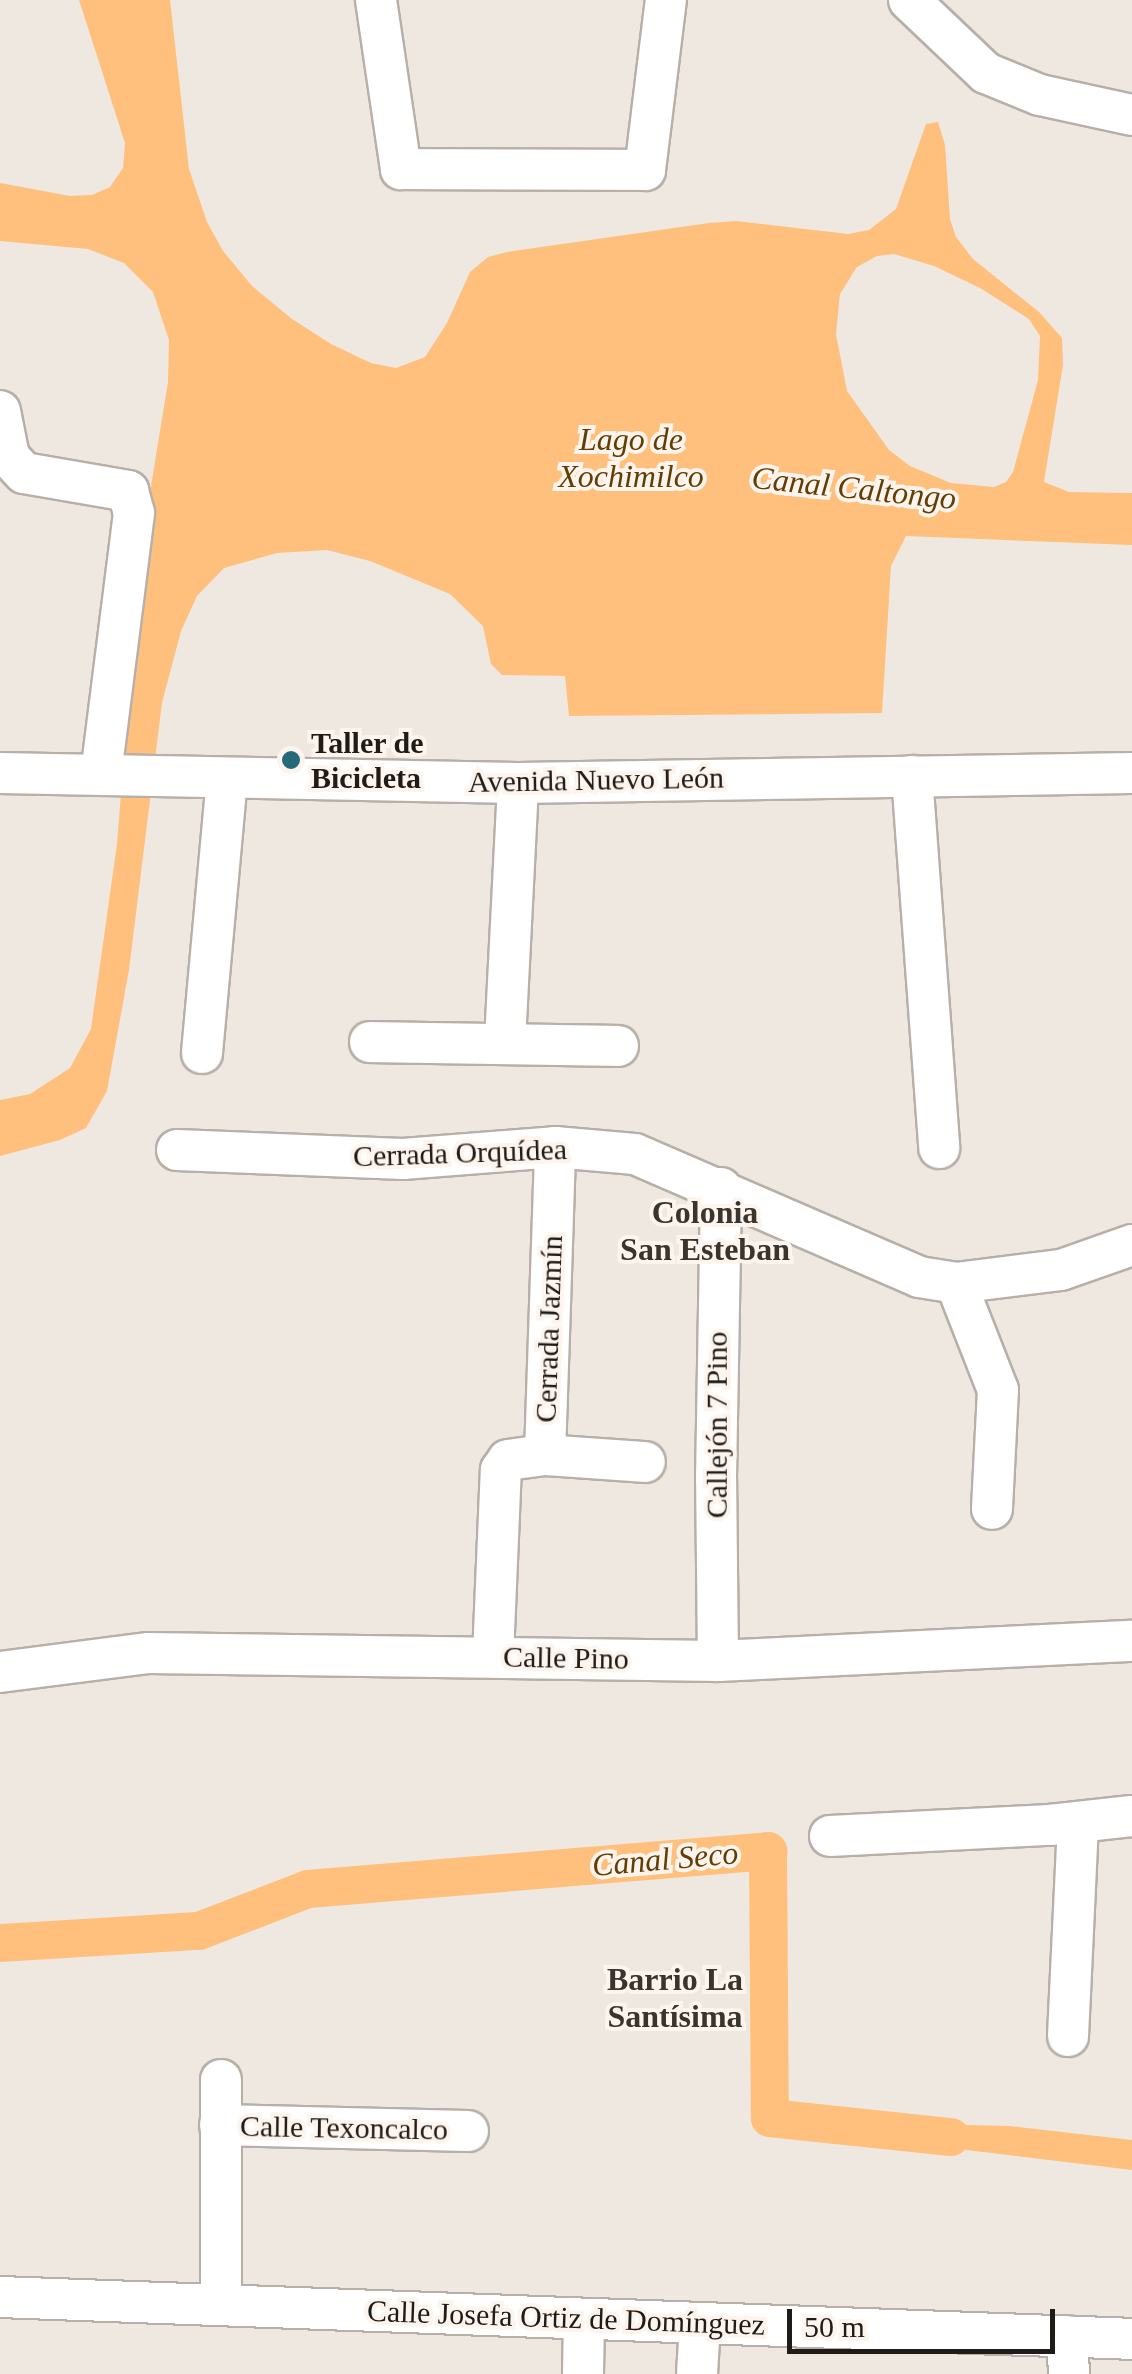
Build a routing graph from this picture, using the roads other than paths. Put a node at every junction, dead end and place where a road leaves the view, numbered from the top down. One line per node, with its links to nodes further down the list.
1 (376, 0): 2 (street)
2 (666, 0)
3 (909, 0): 4 (street)
4 (1132, 115)
5 (0, 411): 8 (street)
6 (0, 773): 8 (street, Avenida Nuevo León)
7 (1132, 773): 9 (street, Avenida Nuevo León)
8 (104, 776): 10 (street, Avenida Nuevo León)
9 (912, 776): 11 (street, Avenida Nuevo León); 17 (street)
10 (227, 780): 11 (street, Avenida Nuevo León); 15 (street)
11 (518, 782): 13 (street)
12 (370, 1042): 13 (street)
13 (506, 1042): 14 (street)
14 (618, 1046)
15 (202, 1052)
16 (555, 1146): 18 (street, Cerrada Orquídea); 19 (street, Cerrada Orquídea); 22 (street, Cerrada Jazmín)
17 (939, 1148)
18 (177, 1150)
19 (720, 1188): 21 (street, Cerrada Orquídea); 27 (street, Callejón 7 Pino)
20 (1132, 1245): 21 (street, Cerrada Orquídea)
21 (956, 1283): 24 (street)
22 (544, 1454): 23 (street); 26 (street, Cerrada Jazmín)
23 (645, 1462)
24 (992, 1509)
25 (1132, 1640): 27 (street, Calle Pino)
26 (494, 1656): 27 (street, Calle Pino); 28 (street, Calle Pino)
27 (718, 1661)
28 (0, 1672)
29 (1132, 1816): 30 (street)
30 (1078, 1822): 31 (street); 32 (street)
31 (830, 1836)
32 (1068, 2036)
33 (220, 2080): 34 (street, Calle Texoncalco)
34 (220, 2124): 35 (street, Calle Texoncalco); 37 (street, Calle Texoncalco)
35 (468, 2131)
36 (0, 2297): 37 (street, Calle Josefa Ortiz de Domínguez)
37 (221, 2305): 38 (street, Calle Josefa Ortiz de Domínguez)
38 (584, 2318): 39 (street, Calle Josefa Ortiz de Domínguez); 42 (street)
39 (700, 2323): 41 (street, Calle Josefa Ortiz de Domínguez); 43 (street)
40 (1132, 2340): 41 (street, Calle Josefa Ortiz de Domínguez)
41 (1068, 2355)
42 (583, 2374)
43 (696, 2374)

